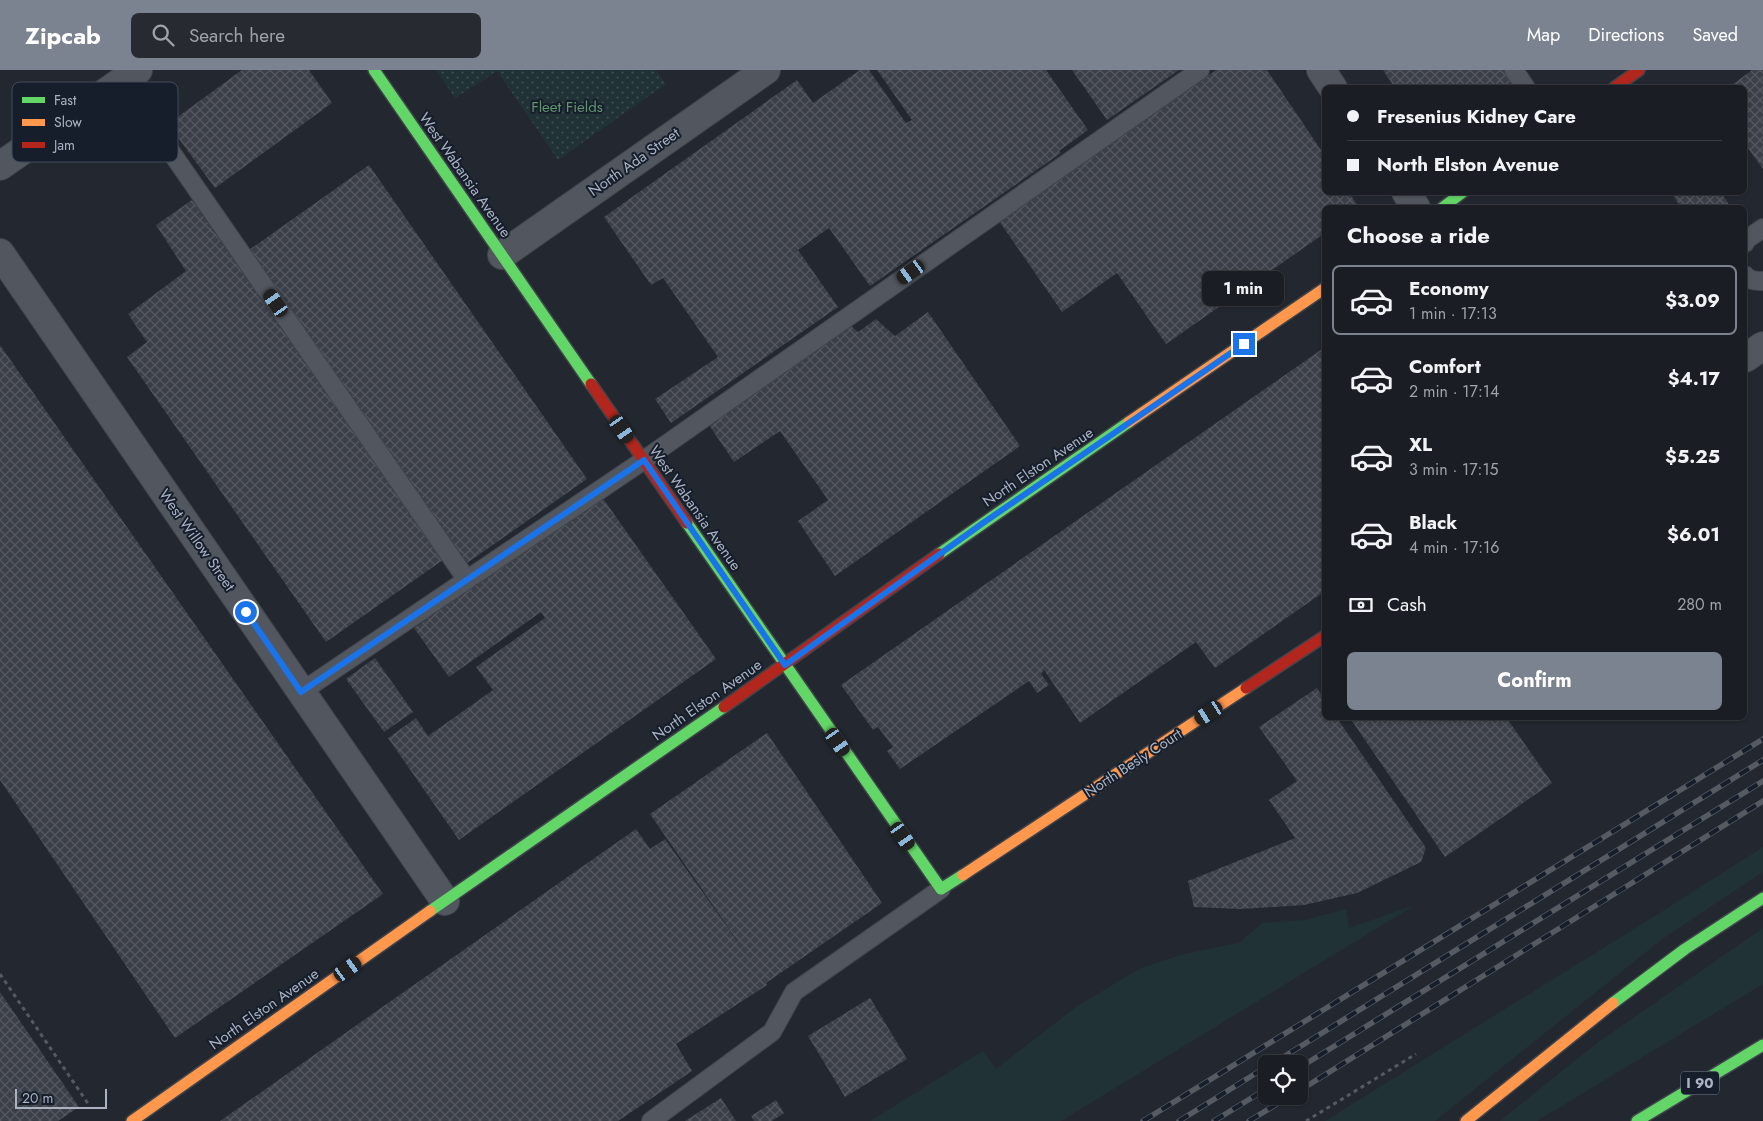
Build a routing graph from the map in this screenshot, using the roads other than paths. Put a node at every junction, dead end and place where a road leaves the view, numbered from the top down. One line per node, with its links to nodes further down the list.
1 (374, 70): 18 (main road, West Wabansia Avenue)
2 (766, 70): 18 (street, North Ada Street)
3 (1200, 70): 24 (lane)
4 (1321, 70): 7 (street)
5 (1514, 70): 8 (lane)
6 (1640, 70): 9 (main road)
7 (1331, 85)
8 (1524, 85)
9 (1618, 85)
10 (178, 147): 25 (lane)
11 (12, 158): 12 (street)
12 (0, 166)
13 (1459, 195): 14 (main road)
14 (1446, 205)
15 (1763, 228): 16 (lane)
16 (1747, 239)
17 (0, 253): 28 (street, West Willow Street)
18 (502, 255): 24 (main road, West Wabansia Avenue)
19 (1747, 278): 20 (lane)
20 (1763, 281)
21 (1322, 290): 27 (main road, North Elston Avenue)
22 (1763, 346): 23 (street)
23 (1747, 357)
24 (644, 460): 25 (lane); 27 (main road, West Wabansia Avenue)
25 (467, 580): 28 (lane)
26 (1322, 638): 29 (main road, North Besly Court)
27 (785, 665): 29 (main road, West Wabansia Avenue); 31 (main road, North Elston Avenue)
28 (301, 692): 31 (street, West Willow Street)
29 (940, 890): 34 (lane)
30 (1763, 898): 35 (main road)
31 (445, 901): 33 (main road, North Elston Avenue)
32 (1763, 1045): 36 (main road, I 90)
33 (132, 1121)
34 (652, 1121)
35 (1466, 1121)
36 (1637, 1121)

